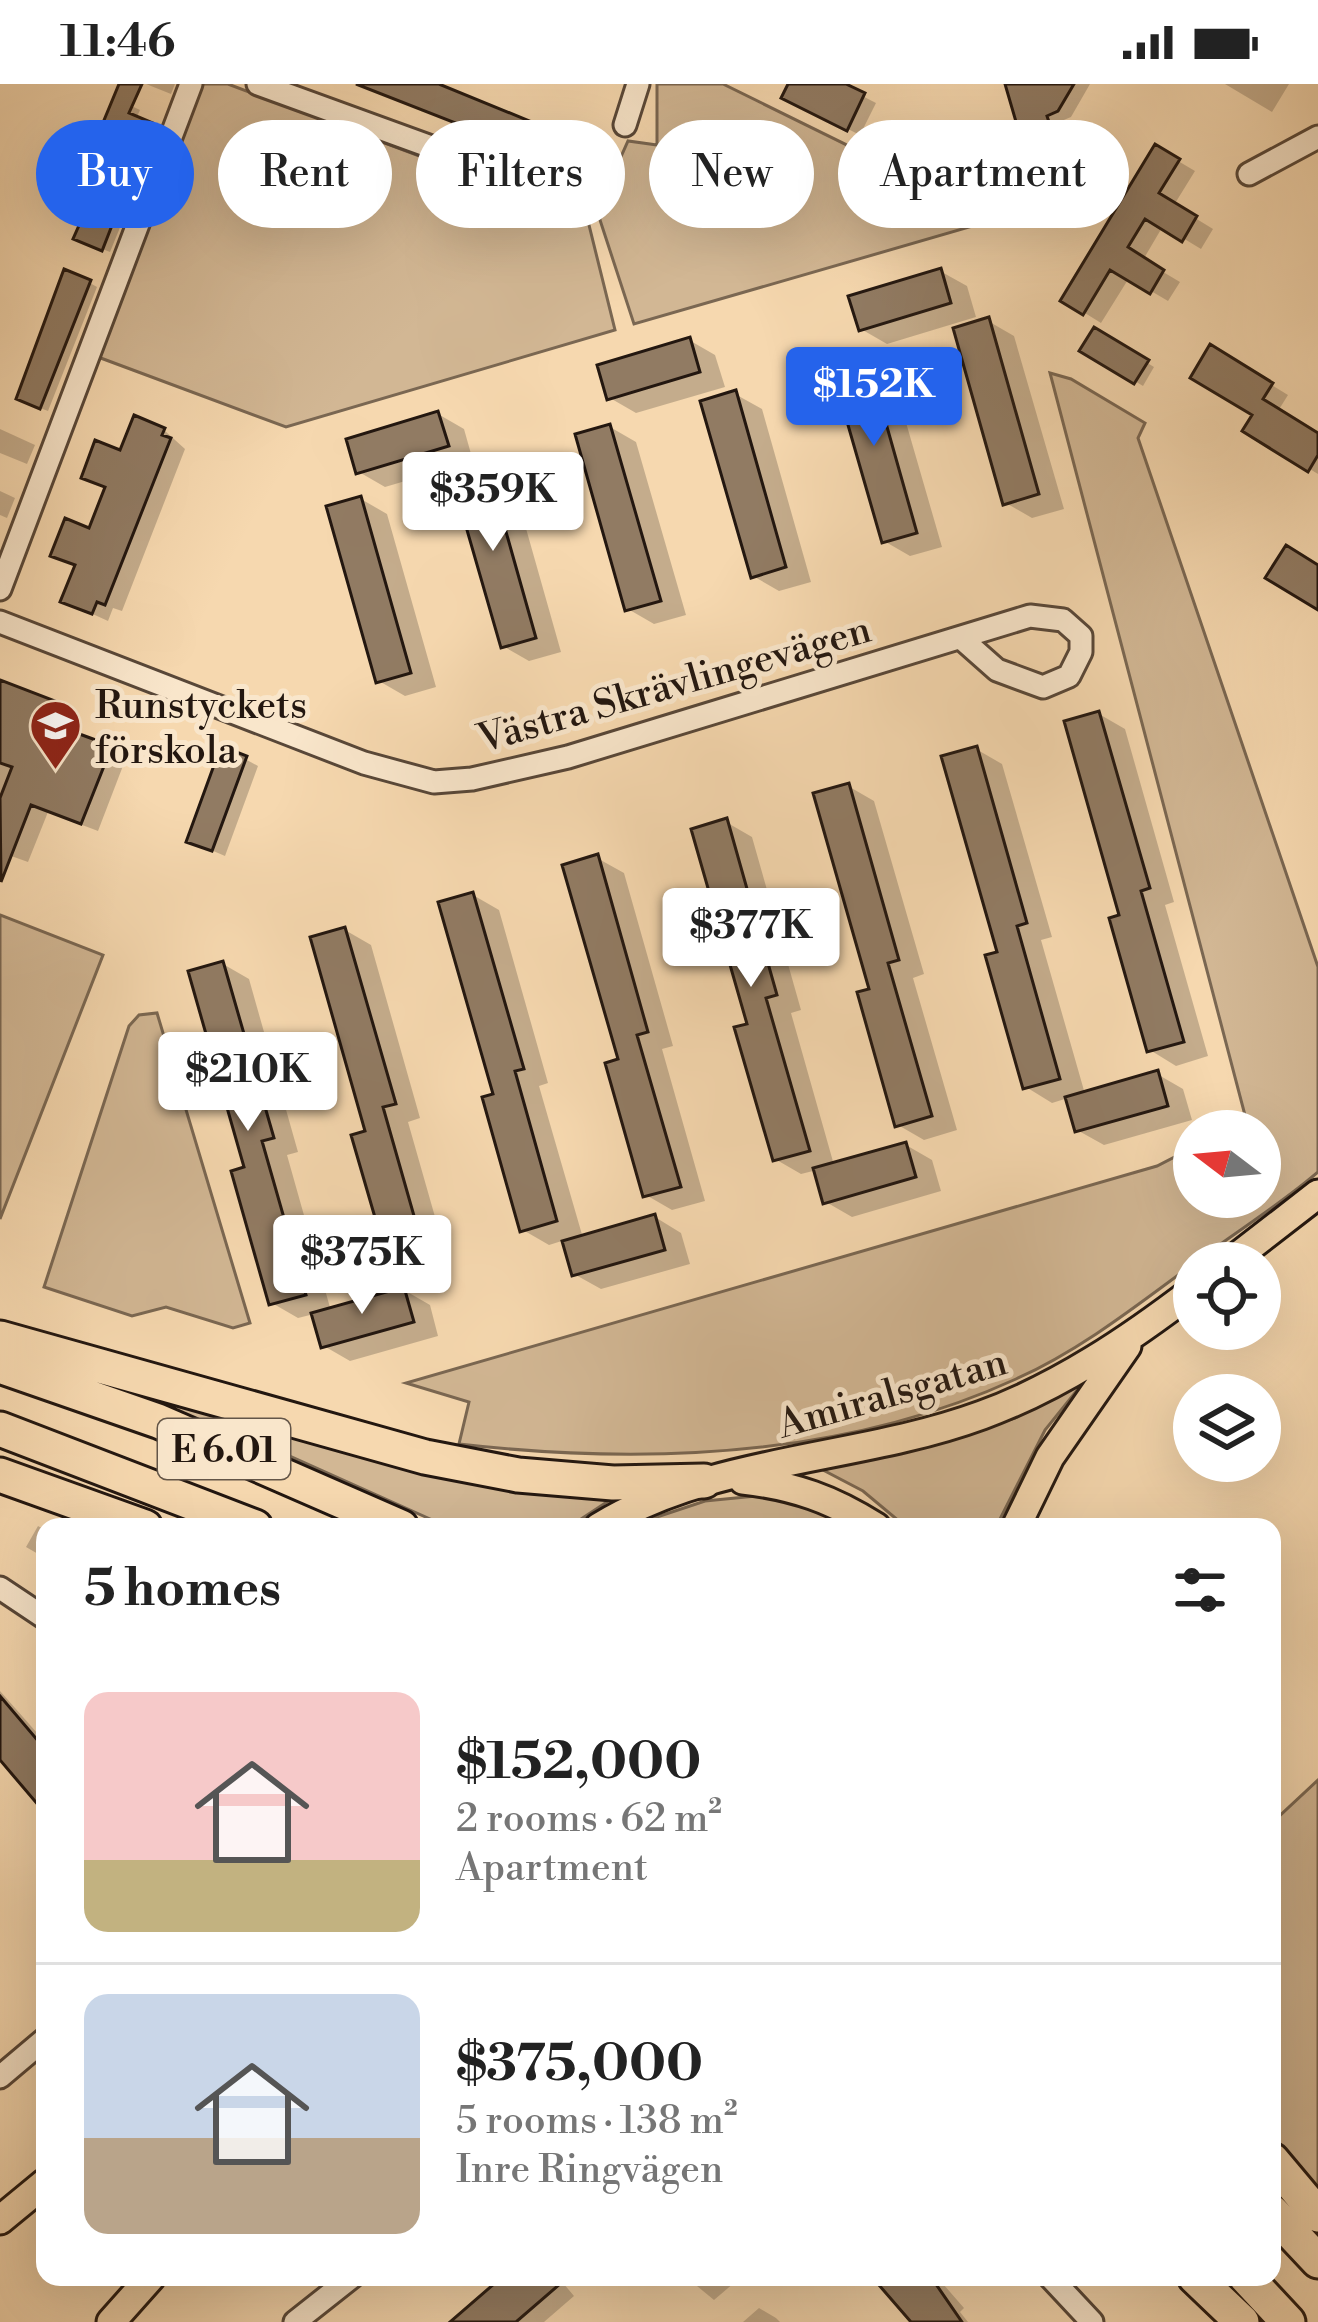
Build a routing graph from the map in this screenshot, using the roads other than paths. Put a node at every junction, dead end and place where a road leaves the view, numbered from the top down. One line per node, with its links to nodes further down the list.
1 (191, 84): 8 (street)
2 (258, 84): 6 (street)
3 (638, 84): 4 (street)
4 (625, 125)
5 (1318, 137): 7 (street)
6 (416, 141)
7 (1250, 174)
8 (0, 589)
9 (0, 622): 10 (street, Västra Skrävlingevägen)
10 (962, 639): 10 (street, Västra Skrävlingevägen)
11 (1318, 1194): 12 (main road)
12 (1256, 1242)
13 (1173, 1306): 14 (main road, Amiralsgatan)
14 (1136, 1333): 20 (main road, Amiralsgatan); 26 (main road, Amiralsgatan)
15 (0, 1338): 16 (highway)
16 (44, 1364): 17 (highway, E 6.01); 20 (highway); 23 (highway, E 6.01)
17 (0, 1366)
18 (11, 1433): 22 (highway, E 6.01)
19 (4, 1477): 21 (highway)
20 (716, 1480): 24 (main road, Amiralsgatan); 25 (main road, Amiralsgatan)
21 (120, 1518)
22 (232, 1518)
23 (380, 1518)
24 (614, 1518)
25 (862, 1518)
26 (1021, 1518)
27 (0, 1588): 28 (street)
28 (36, 1612)
29 (36, 2047): 30 (street)
30 (0, 2078)
31 (1281, 2171): 33 (highway)
32 (36, 2191): 34 (main road)
33 (1318, 2215)
34 (0, 2221)
35 (1281, 2222): 36 (highway)
36 (1318, 2261)
37 (143, 2286): 42 (main road)
38 (341, 2286): 43 (street)
39 (1058, 2286): 44 (street)
40 (1205, 2286): 45 (highway)
41 (1254, 2286): 46 (highway)
42 (111, 2322)
43 (296, 2322)
44 (1092, 2322)
45 (1243, 2322)
46 (1288, 2322)

